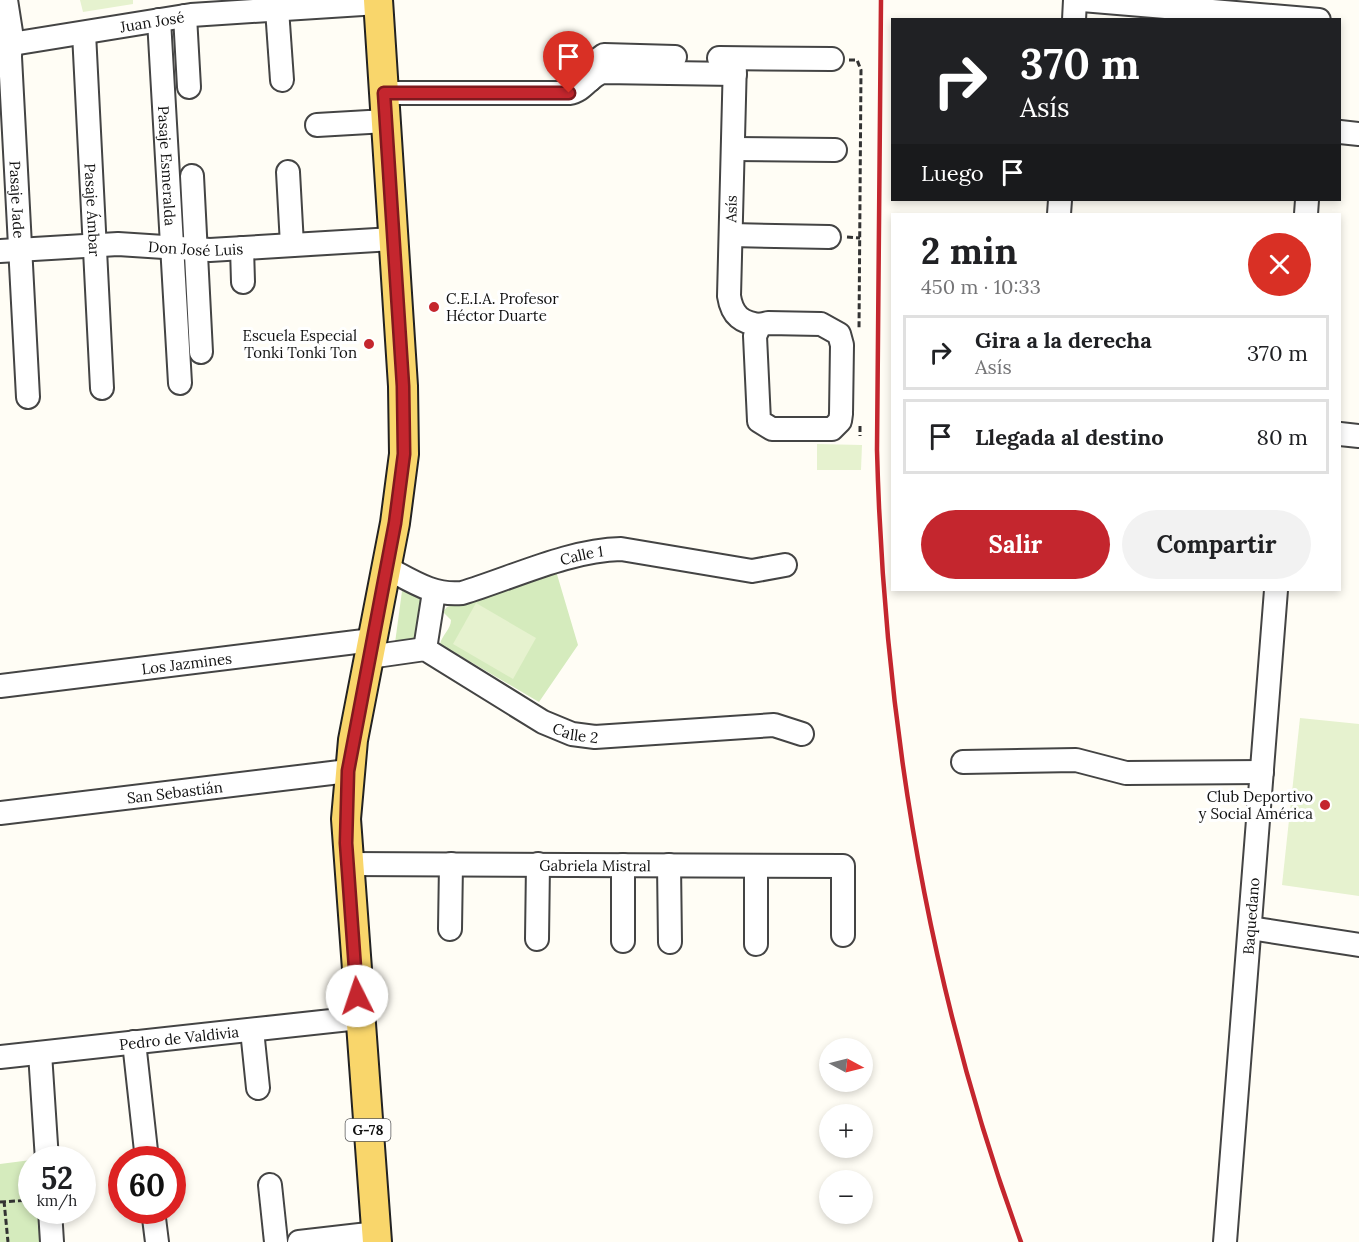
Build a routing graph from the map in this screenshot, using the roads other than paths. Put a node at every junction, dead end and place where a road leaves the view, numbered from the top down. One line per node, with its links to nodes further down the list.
1 (6, 0): 14 (street, Pasaje Jade)
2 (1075, 0): 9 (street)
3 (1083, 0): 6 (street)
4 (1322, 0): 11 (street)
5 (378, 2): 7 (street, Juan José); 19 (main road, G-78)
6 (1197, 5): 10 (street)
7 (277, 9): 8 (street, Juan José); 17 (street)
8 (185, 16): 12 (street, Juan José); 18 (street)
9 (1074, 18)
10 (1304, 18)
11 (1320, 18)
12 (159, 20): 13 (street, Juan José); 34 (street, Pasaje Esmeralda)
13 (84, 33): 14 (street, Juan José); 31 (street, Pasaje Ámbar)
14 (5, 46): 35 (street, Pasaje Jade)
15 (832, 59): 16 (street)
16 (735, 66): 19 (street); 24 (street, Asís)
17 (282, 80)
18 (189, 87)
19 (384, 93): 20 (main road, G-78)
20 (386, 121): 21 (street); 30 (main road, G-78)
21 (317, 124)
22 (1341, 132): 23 (street)
23 (1359, 134)
24 (733, 149): 25 (street); 28 (street, Asís)
25 (835, 150)
26 (288, 172): 32 (street)
27 (192, 176): 36 (street)
28 (731, 236): 29 (street); 38 (street, Asís)
29 (829, 237)
30 (393, 239): 32 (street, Don José Luis); 46 (main road, G-78)
31 (94, 245): 34 (street, Don José Luis); 35 (street, Don José Luis); 41 (street, Pasaje Ámbar)
32 (292, 245): 33 (street, Don José Luis)
33 (242, 248): 36 (street, Don José Luis); 37 (street)
34 (172, 249): 36 (street, Don José Luis); 40 (street, Pasaje Esmeralda)
35 (10, 250): 42 (street, Pasaje Jade)
36 (197, 250): 39 (street)
37 (243, 282)
38 (761, 325): 38 (street)
39 (201, 352)
40 (180, 383)
41 (102, 388)
42 (28, 397)
43 (1341, 434): 44 (street)
44 (1359, 436)
45 (786, 565): 48 (street, Calle 1)
46 (387, 568): 48 (street, Calle 1); 49 (main road, G-78)
47 (1276, 591): 55 (street, Baquedano)
48 (434, 592): 50 (street)
49 (371, 648): 50 (street); 51 (street, Los Jazmines); 54 (main road, G-78)
50 (425, 649): 52 (street, Calle 2)
51 (0, 686)
52 (802, 734)
53 (963, 762): 55 (street)
54 (348, 771): 56 (street, San Sebastián); 57 (main road, G-78)
55 (1262, 772): 64 (street, Baquedano)
56 (0, 813)
57 (347, 864): 58 (street, Gabriela Mistral); 71 (main road, G-78)
58 (451, 864): 59 (street, Gabriela Mistral); 63 (street)
59 (538, 864): 60 (street, Gabriela Mistral); 66 (street)
60 (623, 865): 61 (street, Gabriela Mistral); 67 (street)
61 (669, 865): 62 (street, Gabriela Mistral); 68 (street)
62 (756, 866): 65 (street, Gabriela Mistral); 69 (street)
63 (450, 928)
64 (1250, 928): 70 (street); 87 (street, Baquedano)
65 (843, 935)
66 (537, 939)
67 (623, 941)
68 (669, 942)
69 (756, 944)
70 (1359, 945)
71 (359, 1018): 72 (street, Pedro de Valdivia); 82 (main road, G-78)
72 (252, 1030): 73 (street, Pedro de Valdivia); 76 (street)
73 (134, 1042): 74 (street, Pedro de Valdivia); 78 (street)
74 (40, 1053): 75 (street, Pedro de Valdivia); 77 (street)
75 (0, 1057)
76 (258, 1088)
77 (46, 1146)
78 (145, 1146)
79 (270, 1185): 85 (street)
80 (51, 1224): 83 (street)
81 (154, 1224): 84 (street)
82 (377, 1237): 86 (street)
83 (52, 1242)
84 (156, 1242)
85 (276, 1242)
86 (299, 1242)
87 (1225, 1242)

